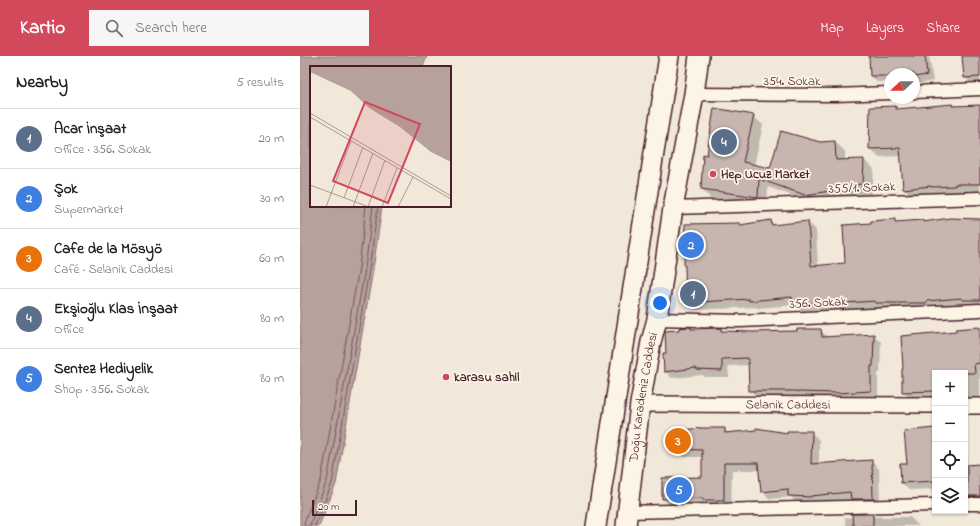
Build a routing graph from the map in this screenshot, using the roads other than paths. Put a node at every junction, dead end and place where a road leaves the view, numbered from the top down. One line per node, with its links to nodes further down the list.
1 (669, 56): 19 (main road)
2 (699, 56): 6 (main road, Doğu Karadeniz Caddesi)
3 (980, 89): 5 (street)
4 (884, 92): 6 (street, 354. Sokak)
5 (920, 92)
6 (694, 94): 8 (main road, Doğu Karadeniz Caddesi)
7 (980, 198): 8 (street, 355/1. Sokak)
8 (673, 208): 10 (main road, Doğu Karadeniz Caddesi)
9 (980, 310): 10 (street, 356. Sokak)
10 (657, 319): 11 (main road, Doğu Karadeniz Caddesi)
11 (640, 404): 12 (street, Selanik Caddesi); 18 (main road, Doğu Karadeniz Caddesi)
12 (932, 406)
13 (968, 406): 14 (street)
14 (980, 406)
15 (968, 504): 16 (street)
16 (980, 504)
17 (932, 505): 18 (street)
18 (627, 519)
19 (596, 526)

